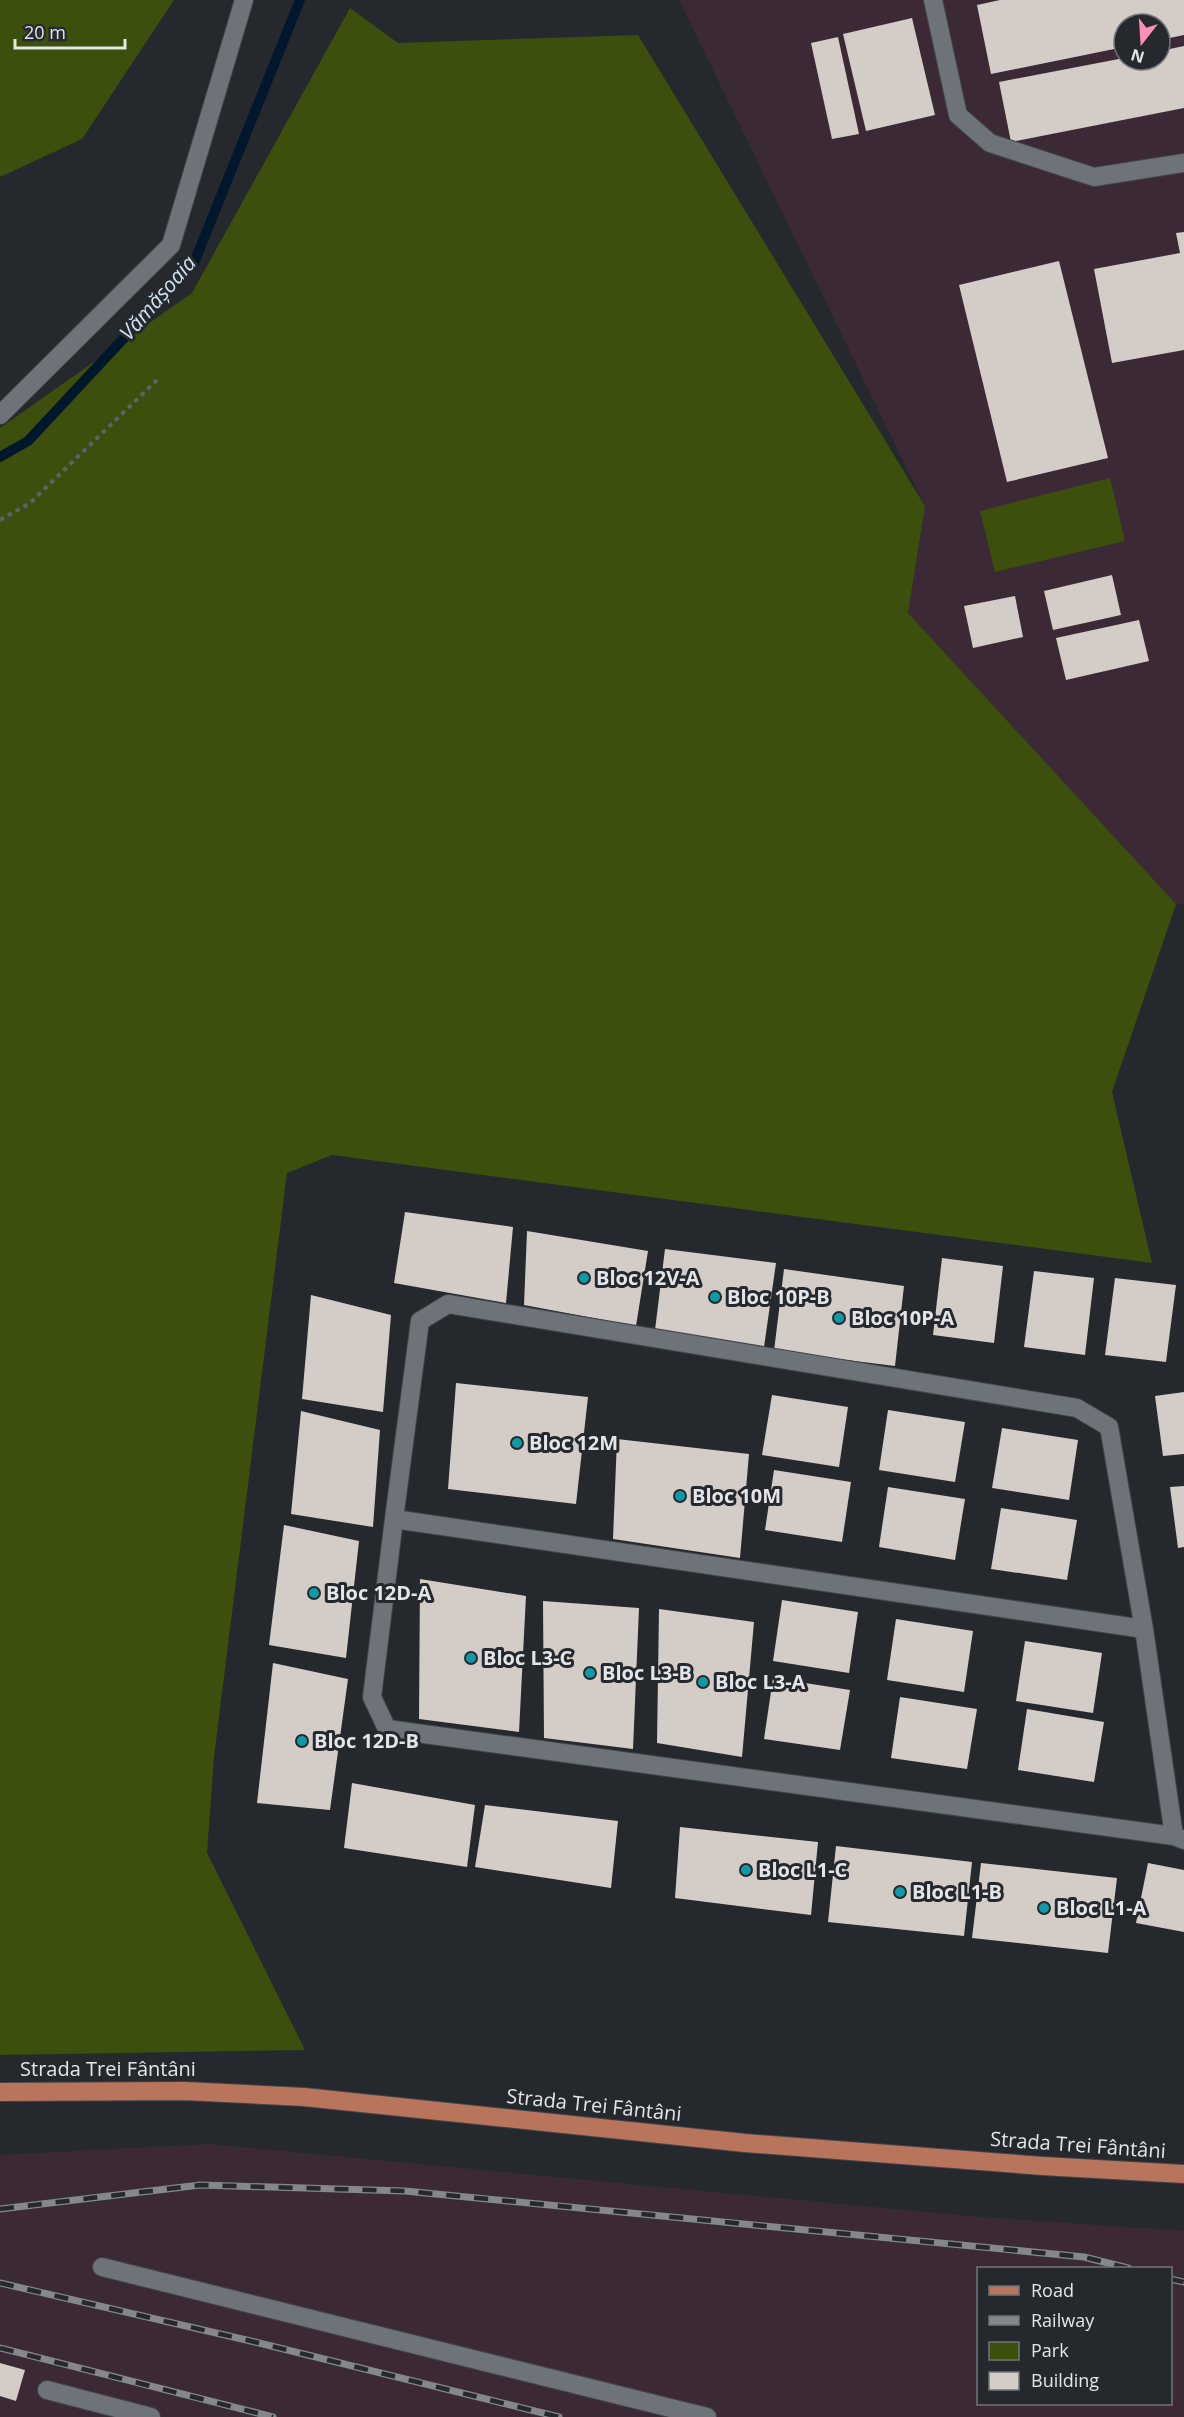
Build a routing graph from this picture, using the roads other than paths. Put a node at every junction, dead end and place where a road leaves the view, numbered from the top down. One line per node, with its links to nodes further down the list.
1 (244, 0): 4 (street)
2 (933, 0): 3 (street)
3 (1184, 163)
4 (0, 415)
5 (394, 1519): 6 (street); 6 (street); 7 (street)
6 (1144, 1629): 7 (street)
7 (1179, 1838)
8 (0, 2092): 9 (main road, Strada Trei Fântâni)
9 (1184, 2174)
10 (102, 2267): 13 (street)
11 (47, 2390): 12 (street)
12 (151, 2417)
13 (707, 2417)

